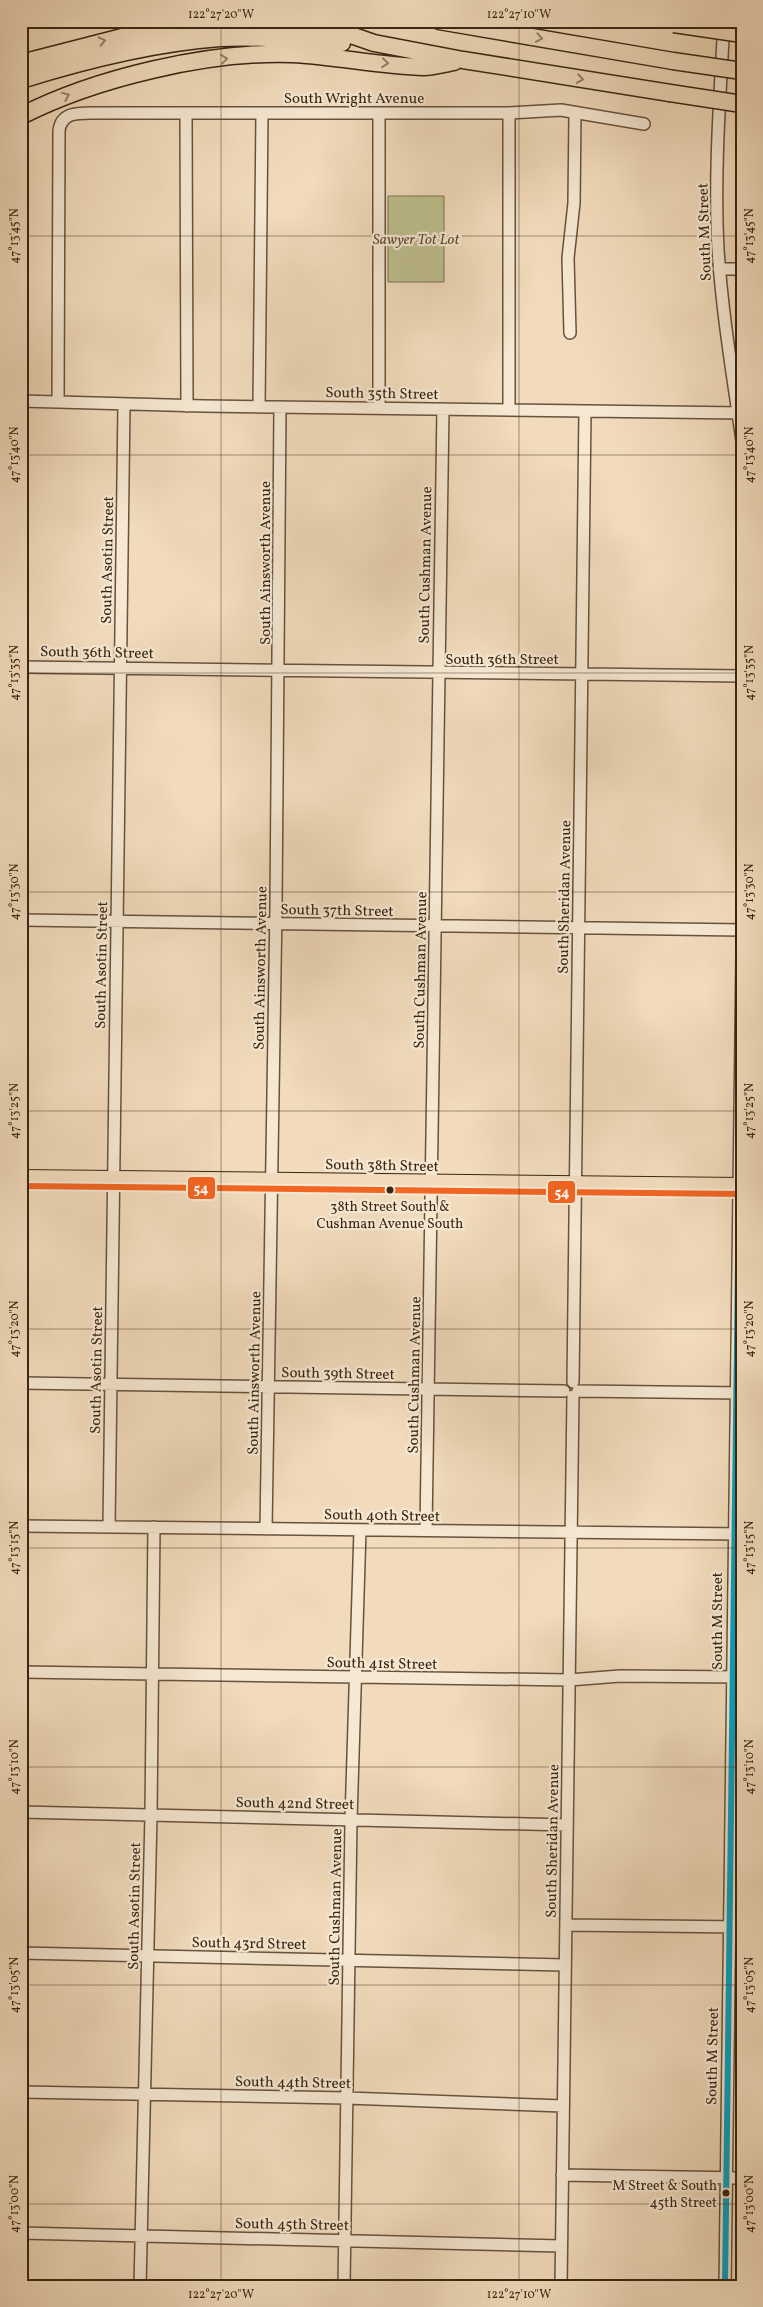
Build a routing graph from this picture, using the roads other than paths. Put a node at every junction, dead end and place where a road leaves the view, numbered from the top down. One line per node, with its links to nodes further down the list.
1 (439, 21): 8 (highway, one-way to 8, bridge)
2 (724, 21): 18 (street, South M Street)
3 (668, 22): 4 (highway, bridge)
4 (742, 34)
5 (374, 43): 6 (highway); 7 (highway, one-way to 5); 9 (highway)
6 (463, 60): 10 (highway, one-way to 10, bridge); 16 (highway, one-way to 6)
7 (21, 63)
8 (742, 70)
9 (21, 80)
10 (742, 104)
11 (186, 113): 12 (street, South Wright Avenue); 22 (street, South Wright Avenue); 24 (street)
12 (262, 113): 13 (street, South Wright Avenue); 25 (street)
13 (378, 113): 14 (street, South Wright Avenue); 27 (street)
14 (509, 113): 15 (street, South Wright Avenue); 29 (street)
15 (575, 113): 17 (street, South Wright Avenue); 20 (street)
16 (21, 116)
17 (644, 124)
18 (719, 269): 19 (street); 31 (street, South M Street)
19 (742, 269)
20 (570, 333)
21 (21, 401): 22 (street, South 35th Street)
22 (58, 402): 23 (street, South 35th Street)
23 (124, 404): 24 (street, South 35th Street); 34 (street, South Asotin Street)
24 (187, 406): 25 (street, South 35th Street)
25 (259, 407): 26 (street, South 35th Street)
26 (280, 407): 27 (street, South 35th Street); 35 (street, South Ainsworth Avenue)
27 (379, 408): 28 (street, South 35th Street)
28 (443, 409): 29 (street, South 35th Street); 36 (street, South Cushman Avenue)
29 (509, 410): 30 (street, South 35th Street)
30 (585, 411): 31 (street, South 35th Street); 37 (street, South Sheridan Avenue)
31 (740, 413): 32 (street, South M Street)
32 (742, 441)
33 (21, 666): 34 (street, South 36th Street)
34 (120, 667): 35 (street, South 36th Street); 40 (street, South Asotin Street)
35 (279, 670): 36 (street, South 36th Street); 41 (street, South Ainsworth Avenue)
36 (439, 673): 37 (street, South 36th Street); 42 (street, South Cushman Avenue)
37 (582, 674): 38 (street, South 36th Street); 43 (street, South Sheridan Avenue)
38 (742, 676)
39 (21, 920): 40 (street, South 37th Street)
40 (117, 921): 41 (street, South 37th Street); 47 (street, South Asotin Street)
41 (276, 924): 42 (street, South 37th Street); 48 (street, South Ainsworth Avenue)
42 (436, 927): 43 (street, South 37th Street); 49 (street, South Cushman Avenue)
43 (578, 928): 44 (street, South 37th Street); 50 (street, South Sheridan Avenue)
44 (742, 930)
45 (742, 956): 51 (street, South M Street)
46 (21, 1176): 47 (main road, South 38th Street)
47 (113, 1178): 48 (main road, South 38th Street); 53 (street, South Asotin Street)
48 (271, 1180): 49 (main road, South 38th Street); 54 (street, South Ainsworth Avenue)
49 (431, 1181): 50 (main road, South 38th Street); 55 (street, South Cushman Avenue)
50 (575, 1183): 51 (main road, South 38th Street); 56 (street, South Sheridan Avenue)
51 (740, 1185): 57 (street, South M Street)
52 (21, 1383): 53 (street, South 39th Street)
53 (111, 1384): 54 (street, South 39th Street); 59 (street, South Asotin Street)
54 (268, 1387): 55 (street, South 39th Street); 61 (street, South Ainsworth Avenue)
55 (429, 1389): 56 (street, South 39th Street); 63 (street, South Cushman Avenue)
56 (572, 1390): 57 (street, South 39th Street); 64 (street, South Sheridan Avenue)
57 (739, 1393): 65 (street, South M Street)
58 (21, 1526): 59 (street, South 40th Street)
59 (109, 1527): 60 (street, South 40th Street)
60 (154, 1528): 61 (street, South 40th Street); 67 (street, South Asotin Street)
61 (266, 1529): 62 (street, South 40th Street)
62 (360, 1530): 63 (street, South 40th Street); 69 (street, South Cushman Avenue)
63 (426, 1530): 64 (street, South 40th Street)
64 (570, 1532): 65 (street, South 40th Street); 70 (street, South Sheridan Avenue)
65 (737, 1534): 68 (street, South M Street)
66 (21, 1672): 67 (street, South 41st Street)
67 (152, 1675): 69 (street, South 41st Street); 72 (street, South Asotin Street)
68 (737, 1677): 70 (street, South 41st Street); 76 (street, South M Street)
69 (356, 1678): 70 (street, South 41st Street); 73 (street, South Cushman Avenue)
70 (569, 1680): 74 (street, South Sheridan Avenue)
71 (21, 1812): 72 (street, South 42nd Street)
72 (151, 1815): 73 (street, South 42nd Street); 79 (street, South Asotin Street)
73 (351, 1820): 74 (street, South 42nd Street); 80 (street, South Cushman Avenue)
74 (567, 1825): 75 (street, South Sheridan Avenue)
75 (566, 1925): 76 (street); 81 (street, South Sheridan Avenue)
76 (729, 1927): 77 (street); 87 (street, South M Street)
77 (742, 1927)
78 (21, 1953): 79 (street, South 43rd Street)
79 (148, 1956): 80 (street, South 43rd Street); 83 (street, South Asotin Street)
80 (349, 1959): 81 (street, South 43rd Street); 84 (street, South Cushman Avenue)
81 (565, 1965): 85 (street, South Sheridan Avenue)
82 (21, 2092): 83 (street, South 44th Street)
83 (145, 2094): 84 (street, South 44th Street); 90 (street, South Asotin Street)
84 (347, 2098): 85 (street, South 44th Street); 91 (street, South Cushman Avenue)
85 (563, 2106): 86 (street, South Sheridan Avenue)
86 (562, 2176): 87 (street); 92 (street, South Sheridan Avenue)
87 (726, 2177): 88 (street); 96 (street, South M Street)
88 (742, 2178)
89 (21, 2233): 90 (street, South 45th Street)
90 (142, 2236): 91 (street, South 45th Street); 93 (street, South Asotin Street)
91 (344, 2240): 92 (street, South 45th Street); 94 (street, South Cushman Avenue)
92 (561, 2246): 95 (street, South Sheridan Avenue)
93 (140, 2286)
94 (344, 2286)
95 (561, 2286)
96 (725, 2286)

